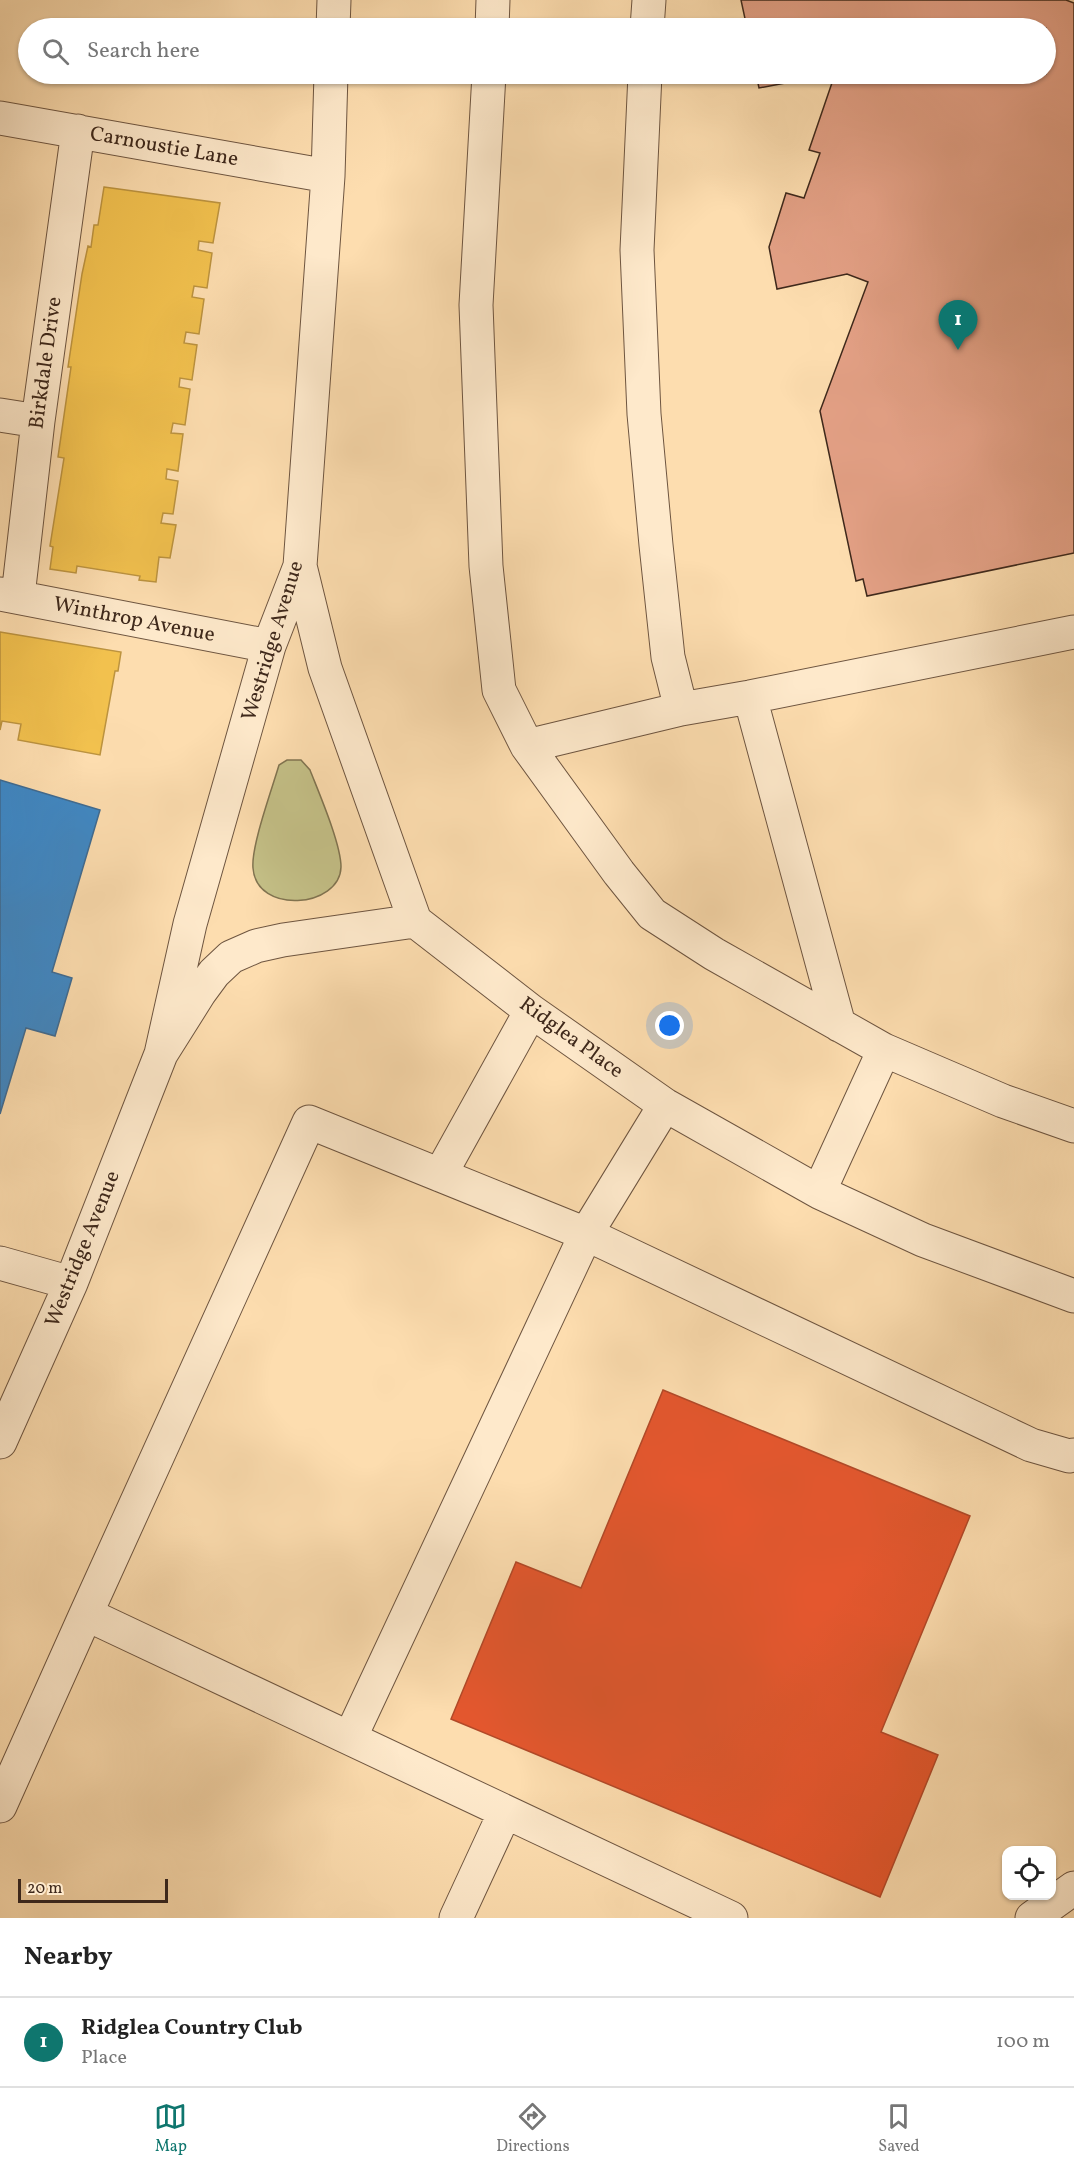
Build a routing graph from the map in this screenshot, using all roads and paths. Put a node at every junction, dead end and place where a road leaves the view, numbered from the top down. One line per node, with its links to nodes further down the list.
1 (334, 0): 4 (street)
2 (493, 0): 5 (street)
3 (649, 0): 6 (street)
4 (333, 18)
5 (492, 18)
6 (648, 18)
7 (331, 84): 12 (street, Westridge Avenue)
8 (488, 84): 21 (street)
9 (645, 84): 20 (street)
10 (0, 118): 11 (street, Carnoustie Lane)
11 (78, 131): 12 (street, Carnoustie Lane); 14 (street, Birkdale Drive)
12 (328, 176): 15 (street, Westridge Avenue)
13 (0, 415): 14 (street)
14 (38, 421): 16 (street, Birkdale Drive)
15 (300, 566): 18 (street, Westridge Avenue); 22 (street)
16 (9, 595): 18 (street, Winthrop Avenue)
17 (1074, 632): 19 (street)
18 (268, 646): 26 (street, Westridge Avenue)
19 (750, 697): 20 (street); 24 (street)
20 (681, 709): 21 (street)
21 (527, 746): 24 (street)
22 (415, 921): 23 (street, Ridglea Place); 26 (street, Westridge Avenue)
23 (531, 1011): 27 (street, Ridglea Place); 29 (street)
24 (839, 1025): 25 (street)
25 (884, 1050): 28 (street); 30 (street)
26 (161, 1054): 33 (street, Westridge Avenue)
27 (665, 1105): 30 (street, Ridglea Place); 31 (street)
28 (1074, 1126)
29 (440, 1175): 31 (street); 37 (street)
30 (819, 1192): 34 (street, Ridglea Place)
31 (586, 1234): 36 (street); 38 (street)
32 (0, 1263): 33 (street)
33 (71, 1283): 35 (street, Westridge Avenue)
34 (1074, 1296)
35 (4, 1425)
36 (1074, 1455)
37 (86, 1614): 38 (street); 39 (street)
38 (350, 1738): 40 (street)
39 (0, 1806)
40 (505, 1812): 42 (street); 43 (street)
41 (1069, 1902): 44 (street)
42 (456, 1918)
43 (730, 1918)
44 (1032, 1918)

